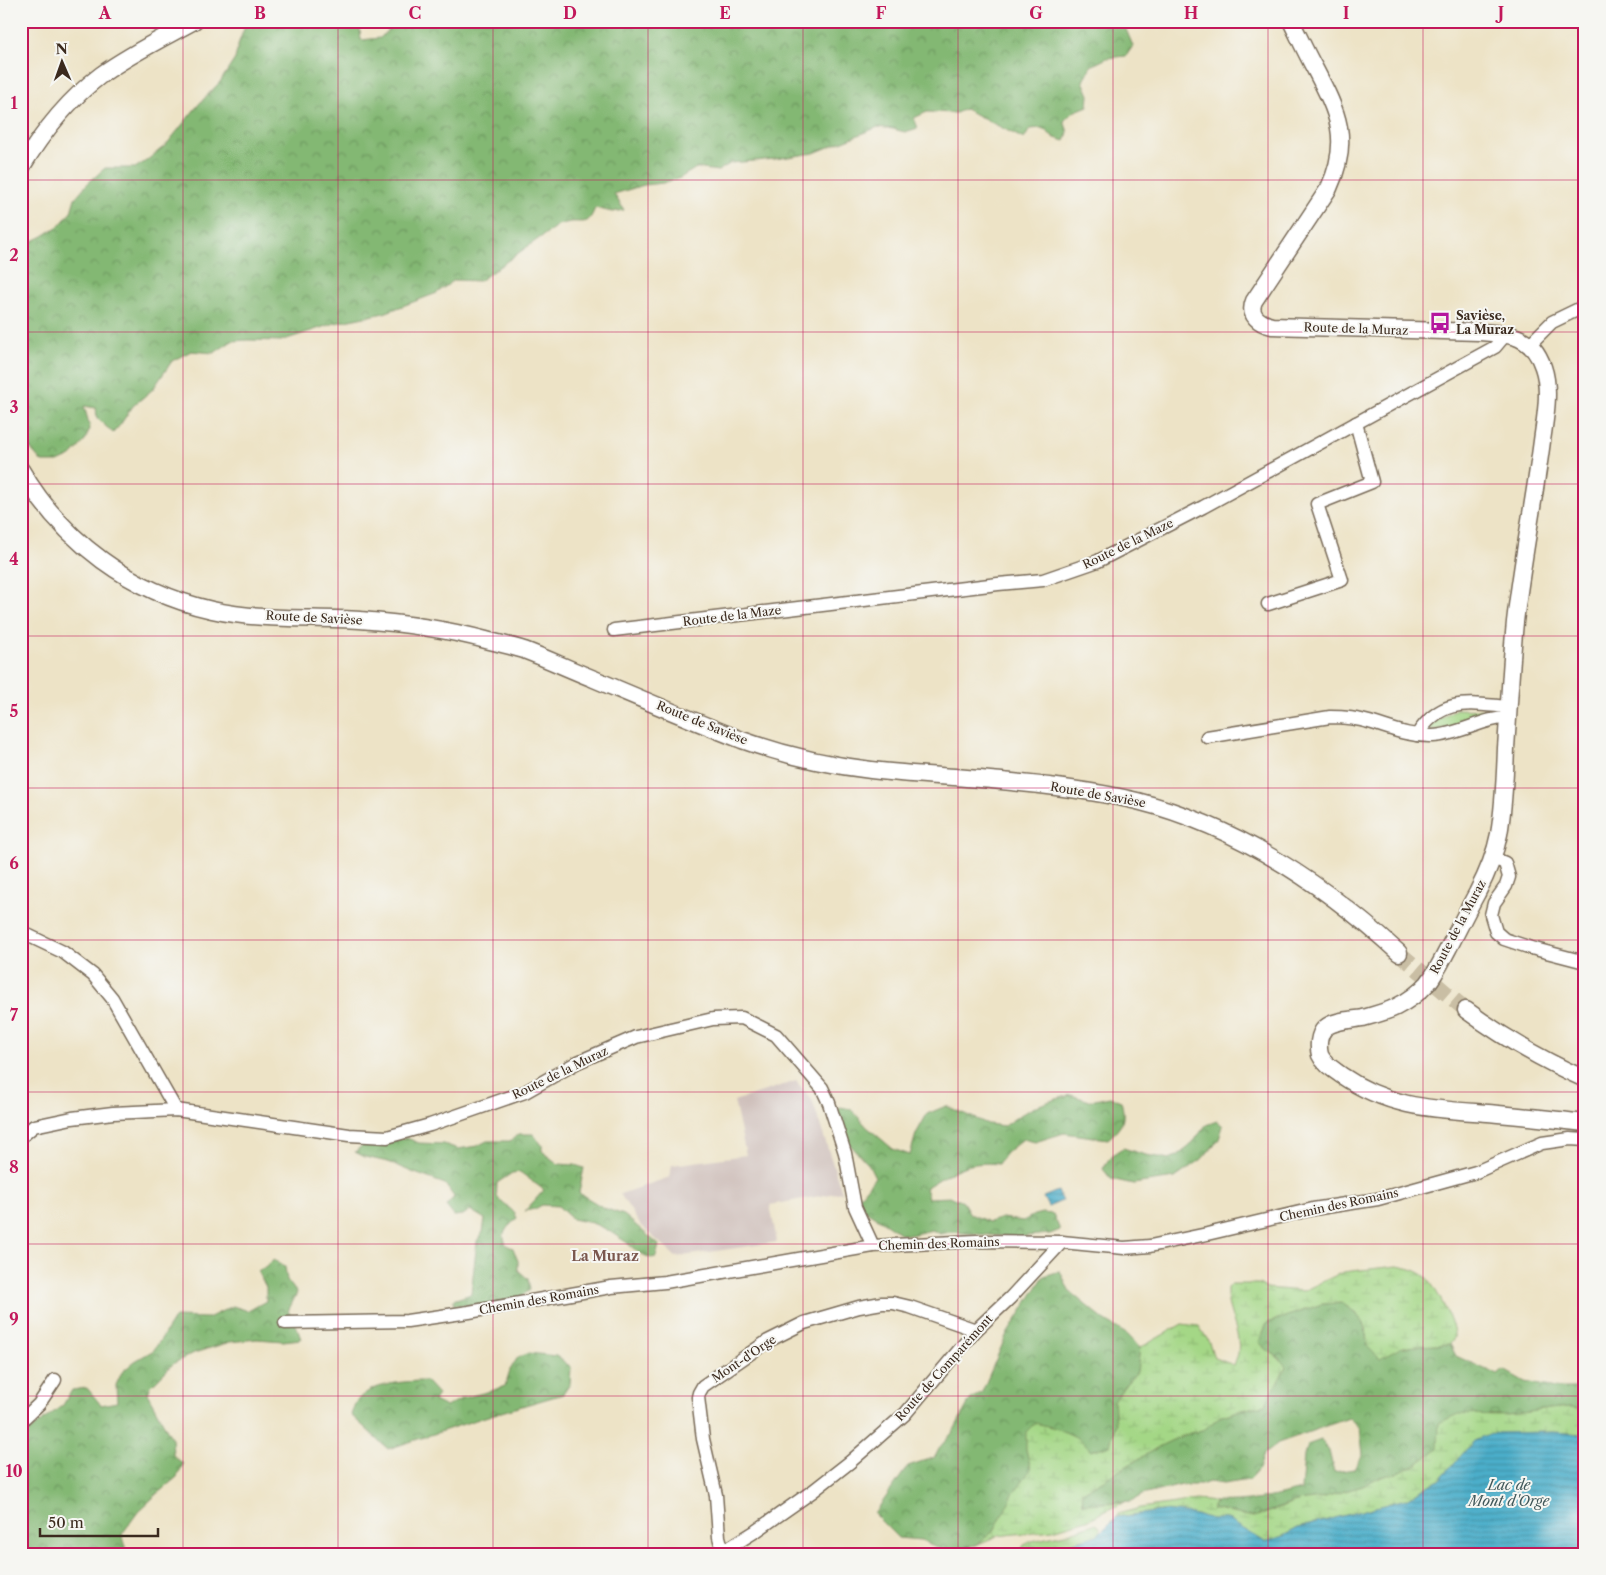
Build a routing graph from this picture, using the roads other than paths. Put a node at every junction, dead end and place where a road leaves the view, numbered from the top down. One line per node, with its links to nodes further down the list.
1 (194, 21): 3 (street)
2 (1291, 21): 5 (street, Route de la Muraz)
3 (21, 168)
4 (1585, 306): 6 (street)
5 (1506, 334): 6 (street, Route de la Muraz); 7 (street, Route de la Maze)
6 (1530, 344): 11 (street, Route de la Muraz)
7 (1356, 423): 9 (street); 10 (street, Route de la Maze)
8 (21, 470): 16 (street, Route de Savièse)
9 (1268, 604)
10 (614, 630)
11 (1508, 713): 12 (street); 12 (street); 14 (street, Route de la Muraz)
12 (1417, 735): 13 (street)
13 (1207, 738)
14 (1492, 858): 17 (street); 21 (street, Route de la Muraz)
15 (21, 932): 20 (street)
16 (1399, 954)
17 (1585, 962)
18 (1466, 1010): 19 (street)
19 (1585, 1079)
20 (176, 1110): 22 (street, Route de la Muraz); 25 (street, Route de la Muraz)
21 (1585, 1123)
22 (21, 1137)
23 (1585, 1140): 24 (street, Chemin des Romains)
24 (1062, 1242): 25 (street, Chemin des Romains); 27 (street, Route de Comparémont)
25 (873, 1246): 26 (street, Chemin des Romains)
26 (285, 1323)
27 (976, 1330): 30 (street, Route de Comparémont); 30 (street, Mont-d'Orge)
28 (55, 1380): 29 (street)
29 (21, 1421)
30 (722, 1552)

